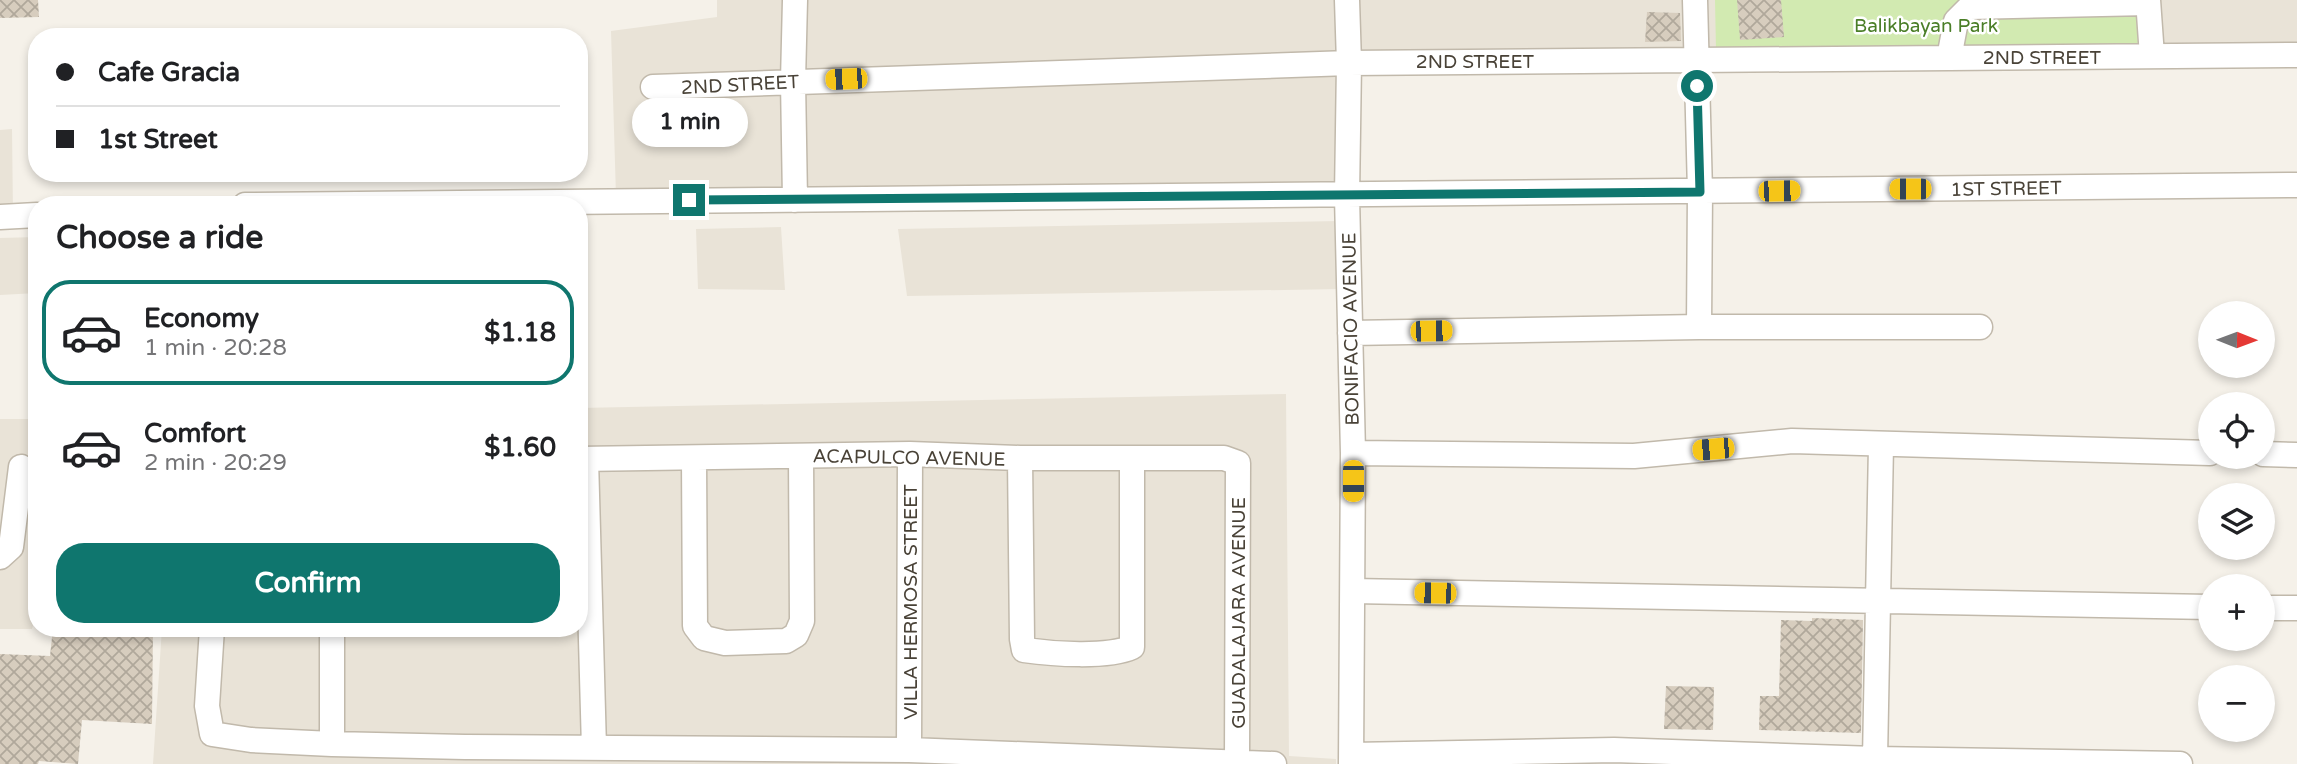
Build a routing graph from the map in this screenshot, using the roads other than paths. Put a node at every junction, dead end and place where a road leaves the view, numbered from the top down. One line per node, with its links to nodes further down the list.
1 (795, 0): 10 (street)
2 (1347, 0): 9 (street, BONIFACIO AVENUE)
3 (1695, 0): 8 (street)
4 (2148, 1): 6 (street); 7 (street)
5 (2297, 55): 6 (street, 2ND STREET)
6 (2152, 56): 7 (street, 2ND STREET)
7 (1949, 58): 8 (street, 2ND STREET)
8 (1697, 60): 9 (street, 2ND STREET); 13 (street)
9 (1349, 62): 10 (street, 2ND STREET); 14 (street, BONIFACIO AVENUE)
10 (793, 81): 11 (street, 2ND STREET); 15 (street)
11 (653, 88)
12 (2297, 185): 13 (street, 1ST STREET)
13 (1700, 192): 14 (street, 1ST STREET); 19 (street)
14 (1347, 196): 15 (street, 1ST STREET); 21 (street, BONIFACIO AVENUE)
15 (795, 200): 16 (street, 1ST STREET)
16 (588, 202)
17 (28, 215): 18 (street)
18 (0, 217)
19 (1699, 327): 20 (street); 21 (street)
20 (1980, 327)
21 (1350, 333): 23 (street, BONIFACIO AVENUE)
22 (1881, 445): 23 (street); 24 (street); 38 (street)
23 (1353, 453): 37 (street, BONIFACIO AVENUE)
24 (2198, 453)
25 (910, 454): 28 (street, ACAPULCO AVENUE); 30 (street, ACAPULCO AVENUE); 46 (street, VILLA HERMOSA STREET)
26 (2275, 454): 27 (street)
27 (2297, 455)
28 (801, 456): 29 (street, ACAPULCO AVENUE); 29 (street)
29 (694, 458): 32 (street, ACAPULCO AVENUE)
30 (1020, 458): 31 (street, ACAPULCO AVENUE); 31 (street)
31 (1132, 458): 33 (street, ACAPULCO AVENUE)
32 (588, 459)
33 (1238, 463): 49 (street, GUADALAJARA AVENUE)
34 (19, 467): 35 (street)
35 (0, 557)
36 (588, 590): 45 (street)
37 (1353, 591): 38 (street); 48 (street, BONIFACIO AVENUE)
38 (1877, 602): 39 (street); 47 (street)
39 (2198, 607)
40 (2275, 608): 41 (street)
41 (2297, 608)
42 (211, 637): 44 (street)
43 (332, 637): 44 (street)
44 (332, 744): 45 (street)
45 (594, 748): 46 (street)
46 (909, 750): 49 (street)
47 (1875, 759): 48 (street); 51 (street)
48 (1351, 760)
49 (1237, 763): 50 (street)
50 (1274, 764)
51 (2180, 764)

